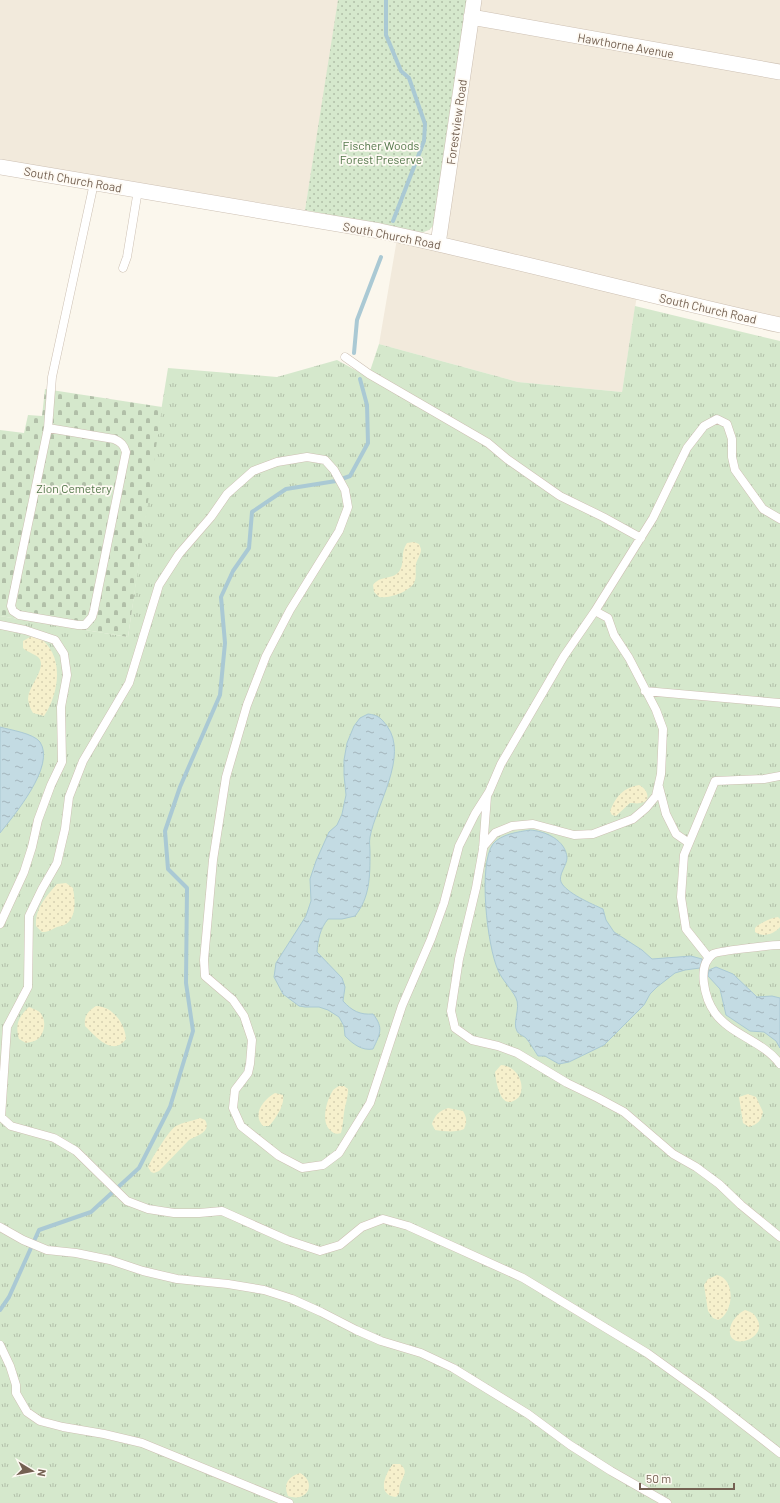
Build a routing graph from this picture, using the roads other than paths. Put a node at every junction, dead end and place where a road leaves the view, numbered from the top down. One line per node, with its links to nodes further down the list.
1 (474, 0): 2 (street, Forestview Road)
2 (471, 17): 3 (street, Hawthorne Avenue); 7 (street, Forestview Road)
3 (780, 72)
4 (0, 167): 5 (street, South Church Road)
5 (94, 183): 6 (street, South Church Road); 11 (lane)
6 (138, 190): 7 (street, South Church Road); 8 (lane)
7 (438, 244): 9 (street, South Church Road)
8 (123, 268)
9 (780, 325)
10 (345, 357): 13 (lane)
11 (48, 428): 11 (lane)
12 (780, 519): 13 (lane)
13 (641, 538): 14 (lane)
14 (595, 611): 16 (lane); 20 (lane)
15 (0, 625): 23 (lane)
16 (645, 691): 17 (lane); 19 (lane)
17 (780, 703)
18 (780, 776): 21 (lane)
19 (658, 784): 21 (lane); 22 (lane)
20 (488, 795): 22 (lane); 30 (lane)
21 (689, 843): 25 (lane)
22 (483, 847): 28 (lane)
23 (0, 924)
24 (780, 946): 25 (lane)
25 (709, 958): 26 (lane)
26 (780, 1064)
27 (0, 1226): 32 (lane)
28 (780, 1238)
29 (0, 1345): 31 (lane)
30 (780, 1453)
31 (290, 1503)
32 (667, 1503)

